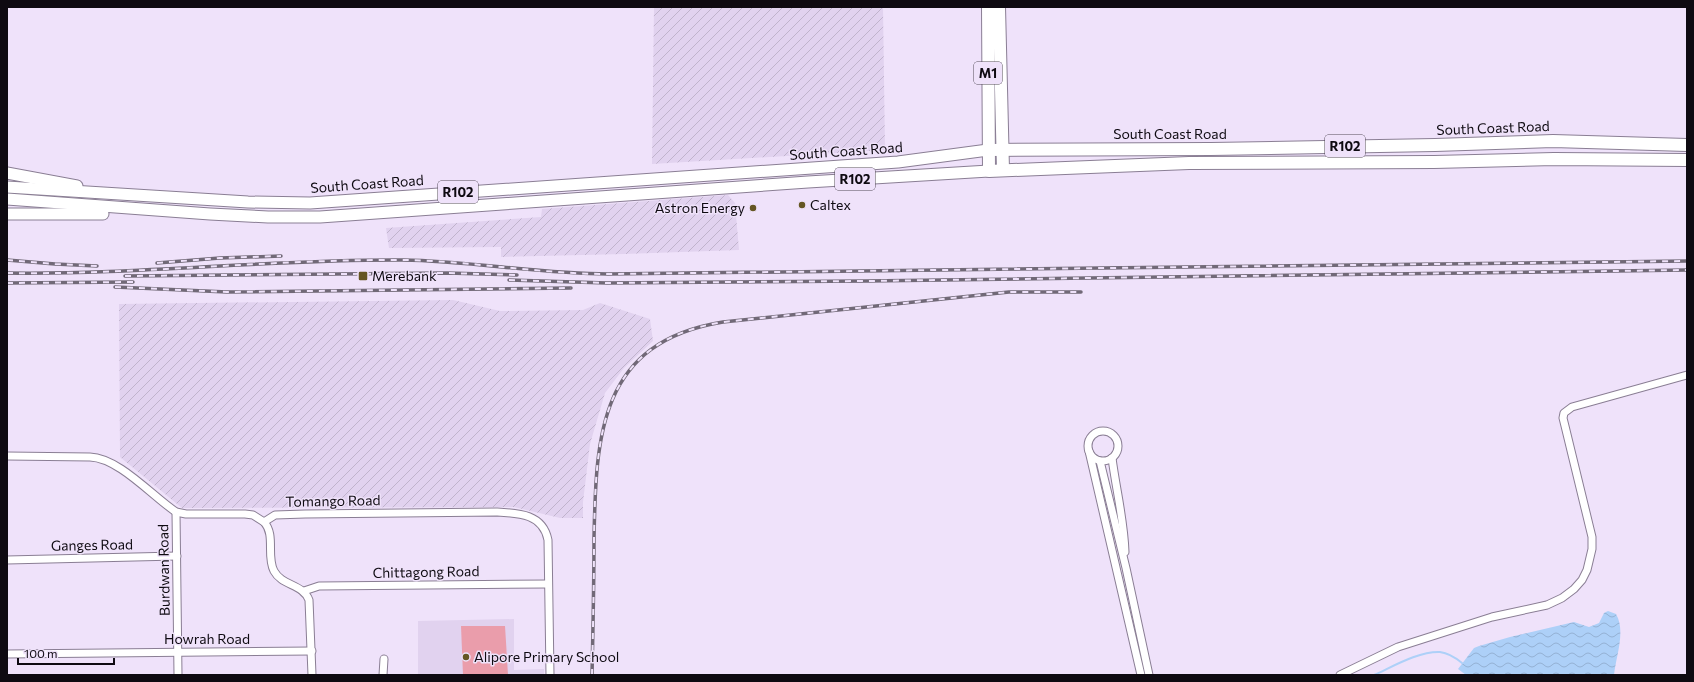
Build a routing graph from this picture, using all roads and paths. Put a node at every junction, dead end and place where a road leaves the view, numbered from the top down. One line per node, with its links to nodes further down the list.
1 (988, 7): 7 (highway, M1)
2 (1000, 7): 6 (highway, M1)
3 (1435, 145): 4 (highway, South Coast Road / R102); 6 (highway, South Coast Road / R102); 11 (highway)
4 (1658, 145): 5 (highway, South Coast Road / R102); 10 (highway)
5 (1687, 145)
6 (1002, 149): 7 (highway, South Coast Road / R102); 13 (highway, M1)
7 (988, 150): 8 (main road, South Coast Road / R102); 14 (highway, M1)
8 (924, 159): 12 (main road, South Coast Road / R102); 17 (main road)
9 (1687, 160): 10 (highway, South Coast Road / R102)
10 (1658, 161): 11 (highway, South Coast Road / R102)
11 (1434, 162): 13 (highway, South Coast Road / R102)
12 (791, 170): 16 (main road, South Coast Road / R102); 20 (main road)
13 (1003, 170): 14 (highway, South Coast Road / R102)
14 (989, 171): 17 (main road, South Coast Road / R102)
15 (7, 173): 25 (main road)
16 (710, 175): 18 (main road, South Coast Road / R102); 23 (main road)
17 (925, 175): 20 (main road, South Coast Road / R102)
18 (657, 179): 19 (main road, South Coast Road / R102); 24 (main road)
19 (625, 181): 21 (main road, South Coast Road / R102); 26 (main road)
20 (790, 183): 23 (main road, South Coast Road / R102)
21 (541, 186): 27 (main road, South Coast Road / R102); 30 (main road)
22 (7, 187): 25 (main road, South Coast Road / R102)
23 (711, 189): 24 (main road, South Coast Road / R102)
24 (658, 193): 26 (main road, South Coast Road / R102)
25 (125, 194): 29 (main road, South Coast Road / R102)
26 (627, 195): 30 (main road, South Coast Road / R102)
27 (382, 197): 29 (main road, South Coast Road / R102); 32 (main road)
28 (7, 199): 31 (main road, South Coast Road / R102)
29 (210, 200): 34 (main road)
30 (542, 201): 32 (main road, South Coast Road / R102)
31 (137, 209): 33 (main road); 34 (main road, South Coast Road / R102)
32 (383, 213): 34 (main road, South Coast Road / R102)
33 (7, 214)
34 (210, 214)
35 (1687, 375): 57 (street)
36 (1089, 451): 38 (street); 39 (street); 55 (street)
37 (7, 456): 40 (street)
38 (1112, 458): 39 (street); 44 (street)
39 (1100, 460): 44 (street)
40 (176, 512): 41 (street); 42 (street, Burdwan Road)
41 (264, 522): 45 (street, Tomango Road); 46 (street)
42 (177, 556): 43 (street, Ganges Road); 48 (street, Burdwan Road)
43 (7, 560)
44 (1126, 568): 56 (street)
45 (548, 584): 46 (street, Chittagong Road); 54 (street)
46 (304, 591): 47 (street)
47 (312, 651): 48 (street, Howrah Road); 52 (street)
48 (178, 652): 49 (street, Howrah Road); 51 (street, Burdwan Road)
49 (7, 654)
50 (384, 659): 53 (street)
51 (178, 675)
52 (312, 675)
53 (383, 675)
54 (550, 675)
55 (1141, 675)
56 (1149, 675)
57 (1340, 675)

